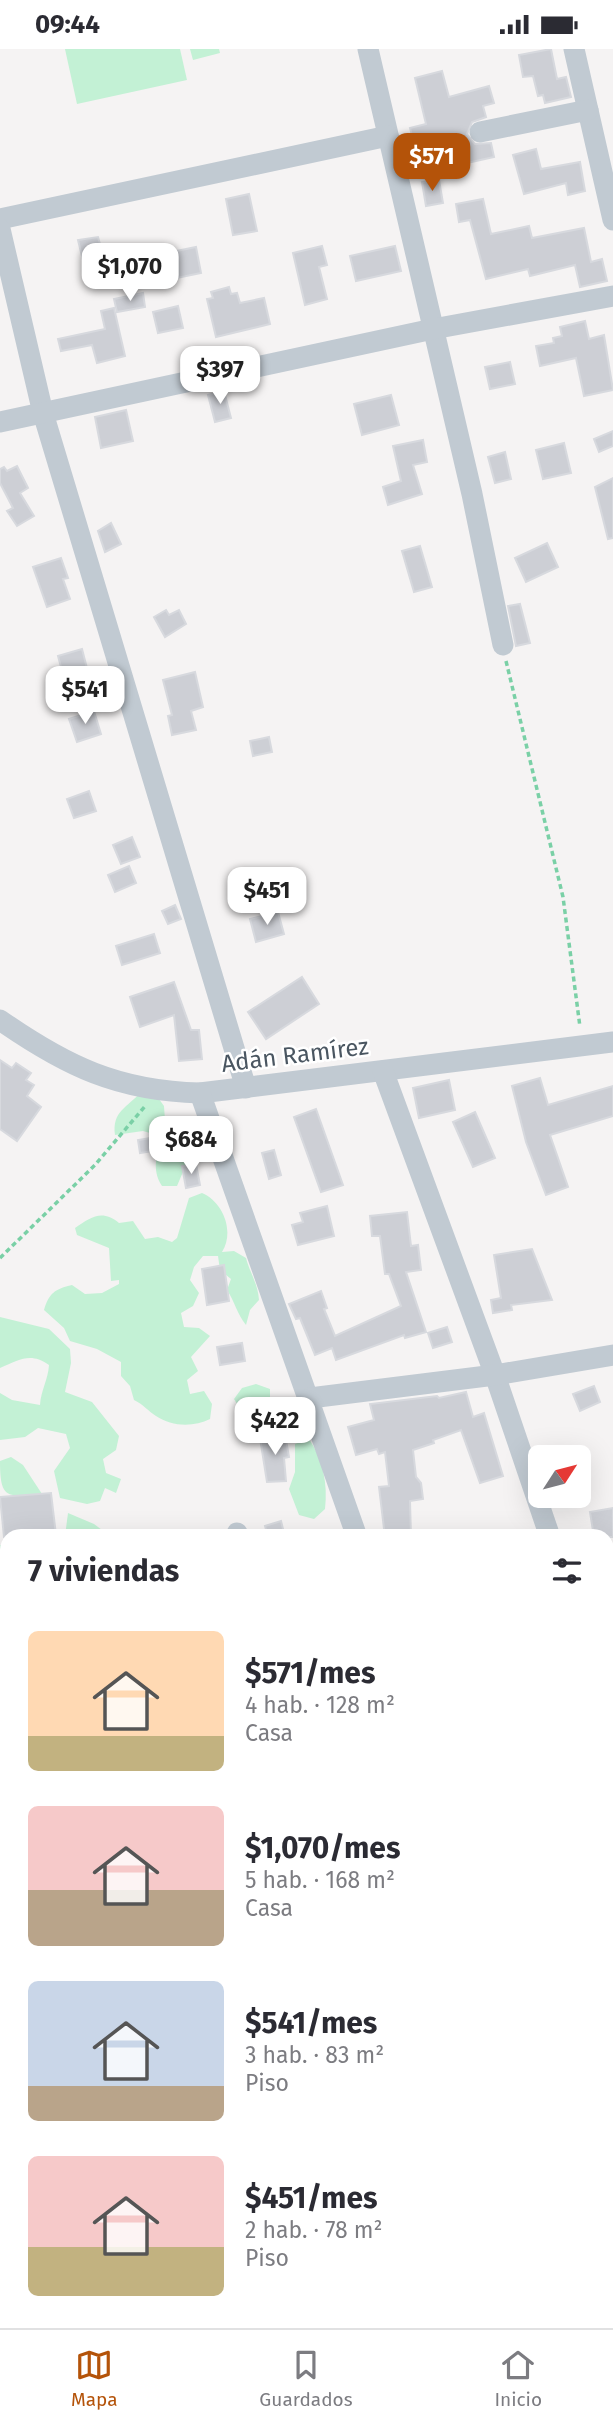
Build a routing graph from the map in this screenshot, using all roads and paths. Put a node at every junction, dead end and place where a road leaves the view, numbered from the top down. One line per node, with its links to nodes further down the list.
1 (368, 49): 5 (street)
2 (574, 49): 3 (street)
3 (588, 110): 4 (street); 7 (street)
4 (480, 132)
5 (388, 136): 6 (street); 10 (street)
6 (0, 219)
7 (613, 220)
8 (0, 229): 11 (street)
9 (613, 296): 10 (street)
10 (433, 329): 11 (street); 13 (street)
11 (43, 413): 12 (street); 18 (street)
12 (0, 422)
13 (503, 645): 16 (path)
14 (0, 1020): 19 (street, Adán Ramírez)
15 (613, 1042): 16 (street, Adán Ramírez)
16 (582, 1046): 17 (street, Adán Ramírez)
17 (383, 1071): 18 (street, Adán Ramírez); 23 (street)
18 (246, 1088): 20 (street, Adán Ramírez)
19 (157, 1092): 20 (street, Adán Ramírez); 21 (path)
20 (200, 1093): 24 (street)
21 (0, 1258)
22 (613, 1355): 23 (street)
23 (495, 1375): 24 (street); 26 (street)
24 (310, 1398): 25 (street)
25 (354, 1529)
26 (547, 1529)

